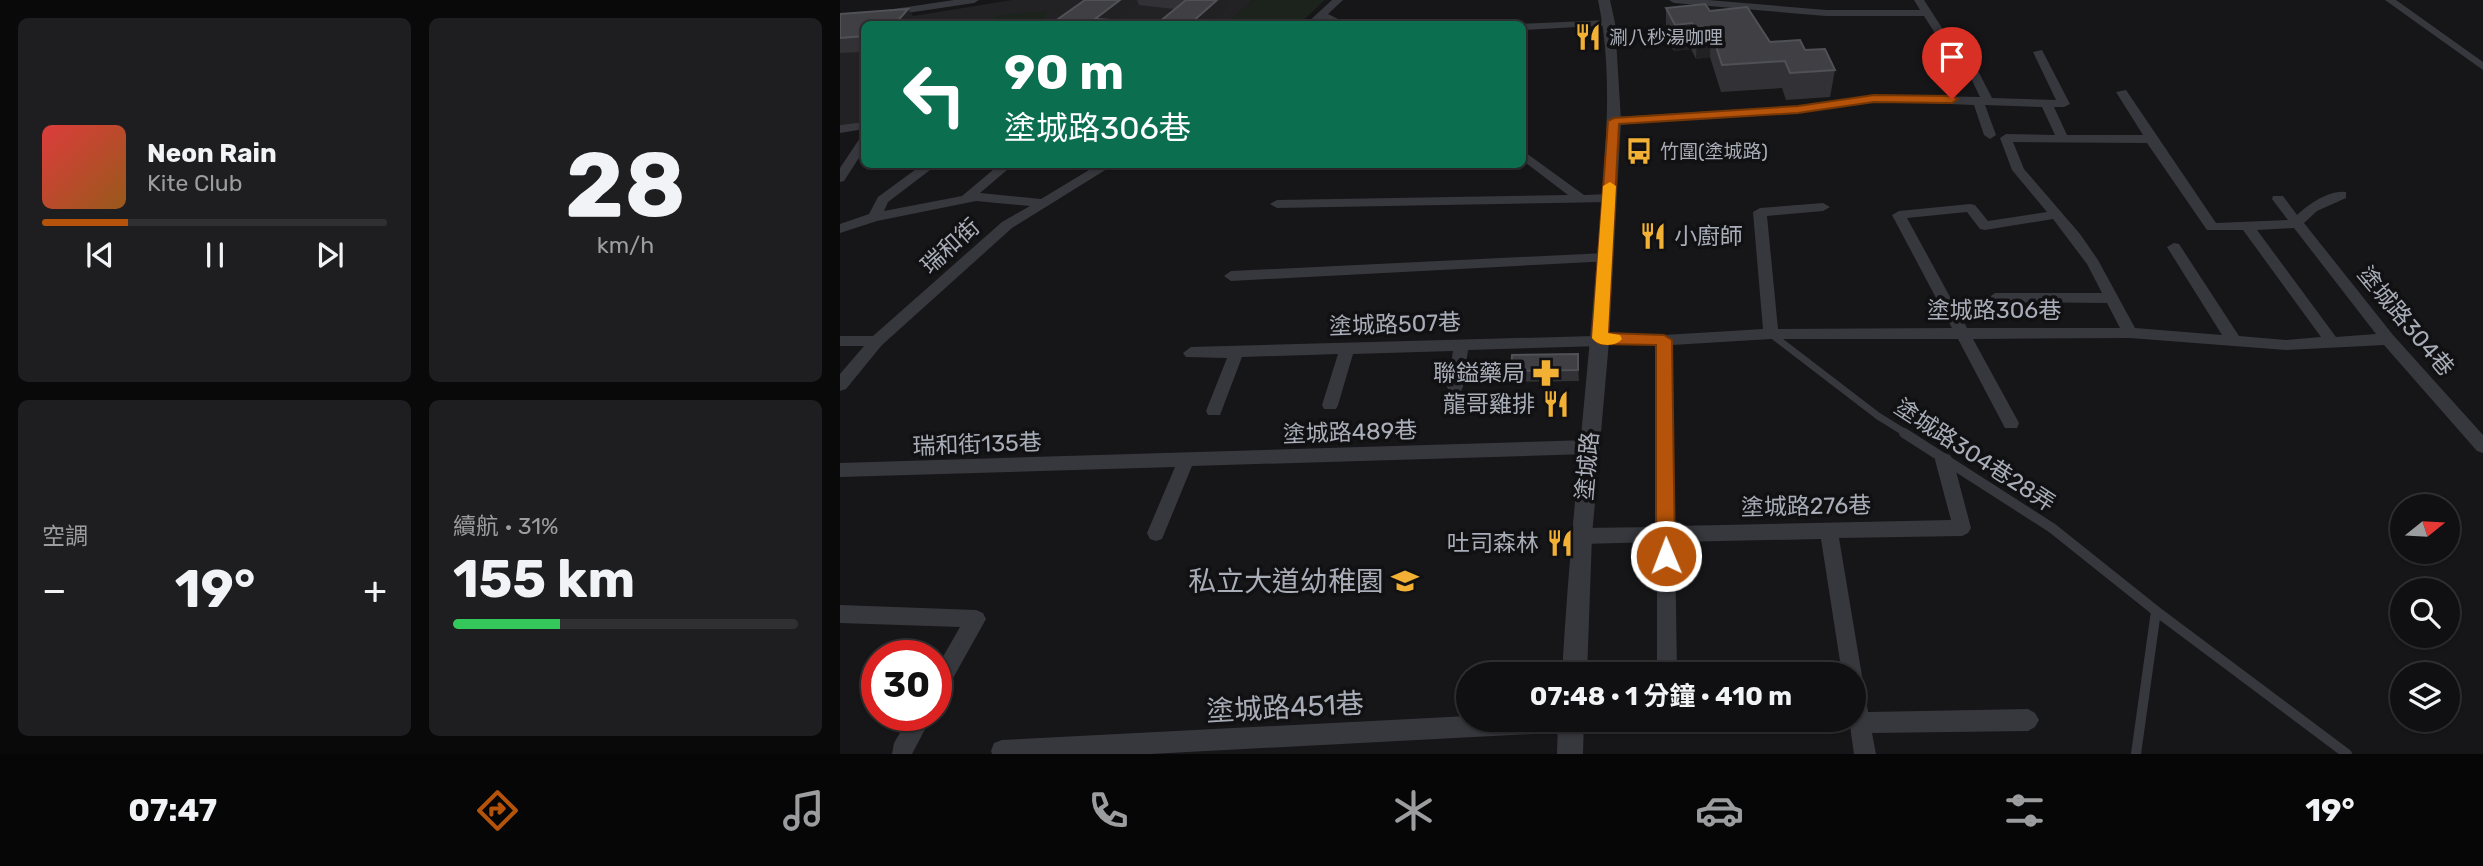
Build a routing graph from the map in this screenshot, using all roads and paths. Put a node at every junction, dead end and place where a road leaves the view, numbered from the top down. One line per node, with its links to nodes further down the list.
1 (974, 0): 8 (street)
2 (1338, 0): 9 (street)
3 (1605, 0): 12 (street, 塗城路)
4 (1674, 0): 7 (street)
5 (1919, 0): 7 (street)
6 (2390, 0): 15 (street)
7 (1924, 13): 17 (street)
8 (880, 14)
9 (1321, 15): 10 (street); 11 (street)
10 (1314, 21)
11 (1336, 21)
12 (1609, 23): 13 (street); 19 (street, 塗城路)
13 (1526, 27)
14 (2038, 52): 18 (street)
15 (2483, 67)
16 (2122, 92): 24 (street)
17 (1983, 100): 18 (street); 19 (street); 22 (street)
18 (2046, 103): 23 (street)
19 (1614, 121): 34 (street, 塗城路)
20 (861, 126): 21 (street)
21 (840, 129)
22 (1990, 135)
23 (2062, 136): 24 (street); 39 (street)
24 (2151, 139): 42 (street)
25 (861, 146): 30 (street)
26 (1526, 157): 33 (street)
27 (927, 168): 40 (street)
28 (1003, 168): 32 (street)
29 (1102, 168): 36 (street, 瑞和街)
30 (840, 178)
31 (2342, 195): 41 (street)
32 (967, 198): 36 (street); 40 (street)
33 (1580, 198): 34 (street); 37 (street)
34 (1609, 198): 45 (street, 塗城路)
35 (2278, 199): 41 (street, 塗城路304巷)
36 (1043, 203): 56 (street, 瑞和街)
37 (1277, 204)
38 (1822, 207): 51 (street)
39 (2054, 215): 48 (street); 49 (street)
40 (874, 217): 43 (street)
41 (2295, 224): 42 (street); 52 (street, 塗城路304巷)
42 (2247, 226): 58 (street)
43 (840, 229)
44 (2174, 247): 57 (street)
45 (1606, 258): 46 (street); 53 (street, 塗城路)
46 (1231, 276)
47 (1995, 298): 48 (street)
48 (2110, 298): 50 (street)
49 (1964, 332): 50 (street, 塗城路306巷); 51 (street, 塗城路306巷); 67 (street)
50 (2130, 333): 57 (street, 塗城路306巷)
51 (1771, 334): 54 (street, 塗城路306巷); 70 (lane, 塗城路304巷28弄)
52 (2388, 339): 58 (street, 塗城路306巷); 68 (street, 塗城路304巷)
53 (1600, 340): 54 (street, 塗城路306巷); 59 (street, 塗城路507巷); 69 (street, 塗城路)
54 (1664, 340): 76 (street)
55 (840, 341): 56 (street)
56 (877, 341): 63 (street, 瑞和街)
57 (2234, 341): 58 (street, 塗城路306巷)
58 (2333, 343)
59 (1461, 345): 60 (street, 塗城路507巷); 64 (street)
60 (1347, 349): 62 (street, 塗城路507巷); 65 (street)
61 (1191, 353): 62 (street, 塗城路507巷)
62 (1236, 353): 66 (street)
63 (840, 385)
64 (1455, 387)
65 (1330, 405)
66 (1214, 411)
67 (2011, 423)
68 (2483, 446)
69 (1588, 447): 71 (street, 塗城路489巷); 77 (street, 塗城路)
70 (1944, 460): 74 (street, 塗城路276巷); 78 (lane, 塗城路304巷28弄)
71 (1186, 461): 72 (street, 塗城路489巷); 75 (street)
72 (1114, 462): 73 (street, 瑞和街135巷)
73 (840, 470)
74 (1829, 530): 76 (street, 塗城路276巷); 83 (street)
75 (1156, 533)
76 (1666, 533): 77 (street, 塗城路276巷); 82 (street)
77 (1581, 536): 81 (street, 塗城路)
78 (2156, 611): 94 (lane); 95 (lane, 塗城路304巷28弄)
79 (840, 614): 80 (street)
80 (952, 661)
81 (1575, 662)
82 (1667, 662)
83 (1850, 662)
84 (2028, 720): 85 (street)
85 (1866, 723)
86 (1456, 726): 91 (street, 塗城路451巷)
87 (913, 731): 90 (street)
88 (1571, 732): 92 (street)
89 (1861, 732): 93 (street)
90 (902, 751)
91 (1002, 751)
92 (1570, 754)
93 (1865, 754)
94 (2136, 754)
95 (2347, 754)

